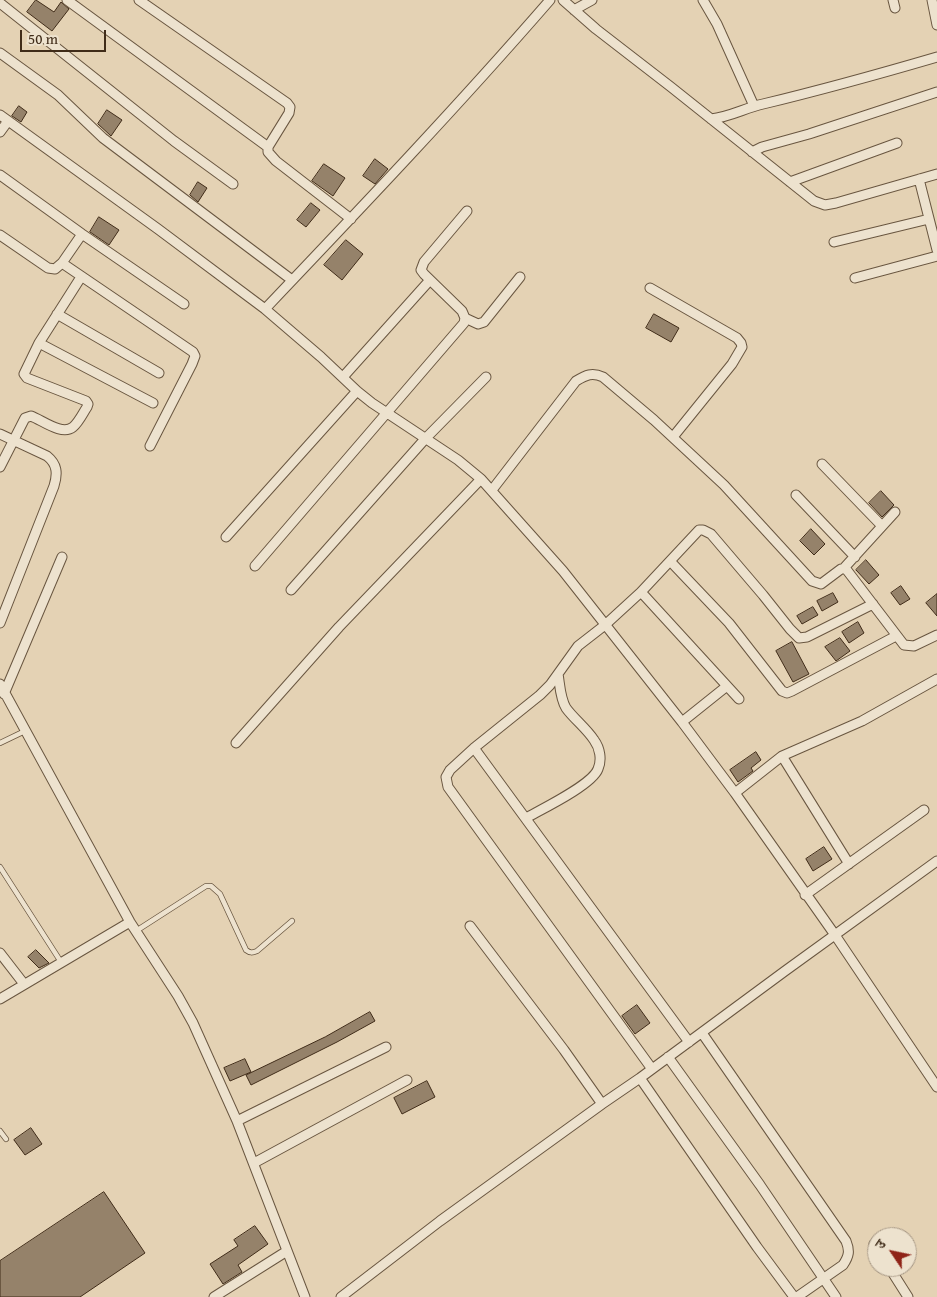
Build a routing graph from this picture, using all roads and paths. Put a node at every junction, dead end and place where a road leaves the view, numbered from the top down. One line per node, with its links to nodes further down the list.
1 (66, 0): 20 (street)
2 (139, 0): 20 (street)
3 (550, 0): 28 (street)
4 (563, 0): 9 (street)
5 (592, 0): 9 (street)
6 (704, 0): 14 (street)
7 (932, 0): 10 (street)
8 (0, 3): 26 (street)
9 (574, 10): 16 (street)
10 (937, 25)
11 (0, 53): 39 (street)
12 (937, 57): 14 (street)
13 (937, 92): 21 (street)
14 (754, 106): 16 (street)
15 (0, 115): 17 (street)
16 (711, 119): 21 (street)
17 (8, 121): 18 (street); 43 (street)
18 (0, 132)
19 (897, 143): 25 (street)
20 (268, 147): 28 (street)
21 (752, 152): 25 (street)
22 (937, 174): 24 (street)
23 (0, 176): 30 (street)
24 (919, 179): 25 (street); 29 (street)
25 (790, 182)
26 (233, 184)
27 (467, 211): 40 (street)
28 (351, 219): 39 (street)
29 (929, 219): 32 (street); 33 (street)
30 (82, 234): 35 (street); 42 (street)
31 (0, 235): 35 (street)
32 (834, 242)
33 (937, 250)
34 (937, 256): 38 (street)
35 (62, 264): 37 (street)
36 (520, 277): 45 (street)
37 (82, 278): 44 (street); 57 (street)
38 (855, 278)
39 (292, 280): 43 (street)
40 (430, 280): 45 (street); 49 (street)
41 (650, 288): 54 (street)
42 (184, 304)
43 (265, 310): 49 (street)
44 (57, 314): 46 (street); 47 (street)
45 (465, 318): 52 (street)
46 (40, 343): 51 (street); 56 (street)
47 (159, 373)
48 (486, 377): 55 (street)
49 (343, 378): 50 (street)
50 (356, 391): 52 (street); 65 (street)
51 (153, 403)
52 (387, 414): 55 (street); 69 (street)
53 (0, 434): 56 (street)
54 (674, 437): 61 (street); 70 (street)
55 (425, 439): 60 (street); 71 (street)
56 (13, 440): 59 (street); 74 (street)
57 (150, 446)
58 (822, 464): 64 (street)
59 (0, 467)
60 (481, 479): 61 (street); 86 (street)
61 (492, 490): 75 (street)
62 (796, 495): 67 (street)
63 (895, 512): 64 (street)
64 (882, 526): 67 (street)
65 (226, 537)
66 (62, 557): 82 (street)
67 (854, 557): 70 (street)
68 (670, 561): 72 (street); 73 (street); 77 (street)
69 (255, 566)
70 (844, 568): 73 (street)
71 (291, 590)
72 (641, 592): 75 (street); 81 (street)
73 (873, 604): 77 (street)
74 (0, 623)
75 (605, 625): 78 (street); 84 (street)
76 (937, 635): 77 (street)
77 (896, 636)
78 (558, 674): 88 (street); 92 (street)
79 (937, 679): 89 (street)
80 (0, 684): 82 (street)
81 (727, 686): 83 (street); 84 (street)
82 (4, 694): 85 (street)
83 (739, 699)
84 (682, 722): 90 (street)
85 (25, 731): 87 (lane); 98 (street)
86 (236, 743)
87 (0, 744)
88 (474, 748): 92 (street); 110 (street)
89 (782, 756): 90 (street); 94 (street)
90 (736, 793): 96 (street)
91 (924, 810): 94 (street)
92 (526, 818): 107 (street)
93 (937, 861): 101 (street)
94 (849, 864): 96 (street)
95 (0, 867): 103 (lane)
96 (805, 895): 101 (street)
97 (292, 921): 100 (lane)
98 (130, 922): 100 (street); 103 (street)
99 (470, 926): 115 (street)
100 (136, 931): 116 (street)
101 (835, 935): 106 (street); 111 (street)
102 (0, 953): 104 (street)
103 (61, 962): 104 (street)
104 (24, 984): 105 (street)
105 (0, 999)
106 (702, 1033): 107 (street); 122 (street)
107 (689, 1042): 109 (street)
108 (386, 1047): 116 (street)
109 (668, 1057): 110 (street); 122 (street)
110 (652, 1069): 112 (street)
111 (933, 1073): 114 (street)
112 (640, 1078): 115 (street); 126 (street)
113 (407, 1080): 119 (street)
114 (937, 1087)
115 (602, 1104): 125 (street)
116 (237, 1121): 119 (street)
117 (0, 1131): 118 (lane)
118 (6, 1140)
119 (254, 1163): 120 (street)
120 (287, 1251): 123 (street); 124 (street)
121 (895, 1277): 128 (street)
122 (824, 1279): 126 (street); 127 (street)
123 (214, 1297)
124 (305, 1297)
125 (341, 1297)
126 (796, 1297)
127 (836, 1297)
128 (908, 1297)

